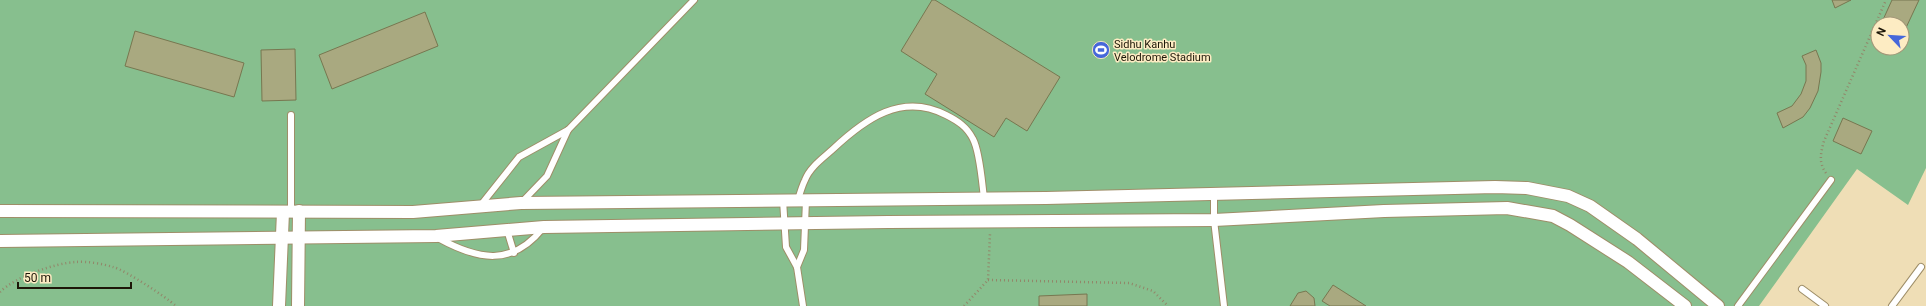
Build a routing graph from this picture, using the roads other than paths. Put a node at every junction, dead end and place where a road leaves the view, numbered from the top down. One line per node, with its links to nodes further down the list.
1 (694, 0): 3 (lane)
2 (291, 114): 12 (lane)
3 (568, 130): 9 (lane); 10 (lane)
4 (1831, 180): 32 (lane)
5 (1214, 194): 6 (street); 13 (lane); 31 (street)
6 (984, 198): 8 (street); 8 (lane)
7 (783, 200): 8 (street); 9 (street); 15 (lane)
8 (802, 200): 14 (lane)
9 (521, 203): 10 (street)
10 (480, 206): 12 (street)
11 (0, 211): 12 (street)
12 (291, 211): 19 (street); 20 (street)
13 (1214, 220): 14 (street); 29 (lane); 30 (street)
14 (805, 222): 15 (street); 23 (lane)
15 (784, 223): 16 (street); 23 (lane)
16 (544, 227): 17 (street); 22 (lane)
17 (507, 230): 18 (street); 22 (lane)
18 (436, 236): 20 (street); 22 (lane)
19 (282, 237): 20 (street); 21 (street); 26 (street)
20 (299, 238): 27 (street)
21 (0, 241)
22 (514, 253)
23 (797, 267): 28 (lane)
24 (1921, 267): 34 (lane)
25 (1802, 289): 33 (lane)
26 (278, 303)
27 (298, 306)
28 (803, 306)
29 (1224, 306)
30 (1685, 306)
31 (1718, 306)
32 (1738, 306)
33 (1825, 306)
34 (1892, 306)

